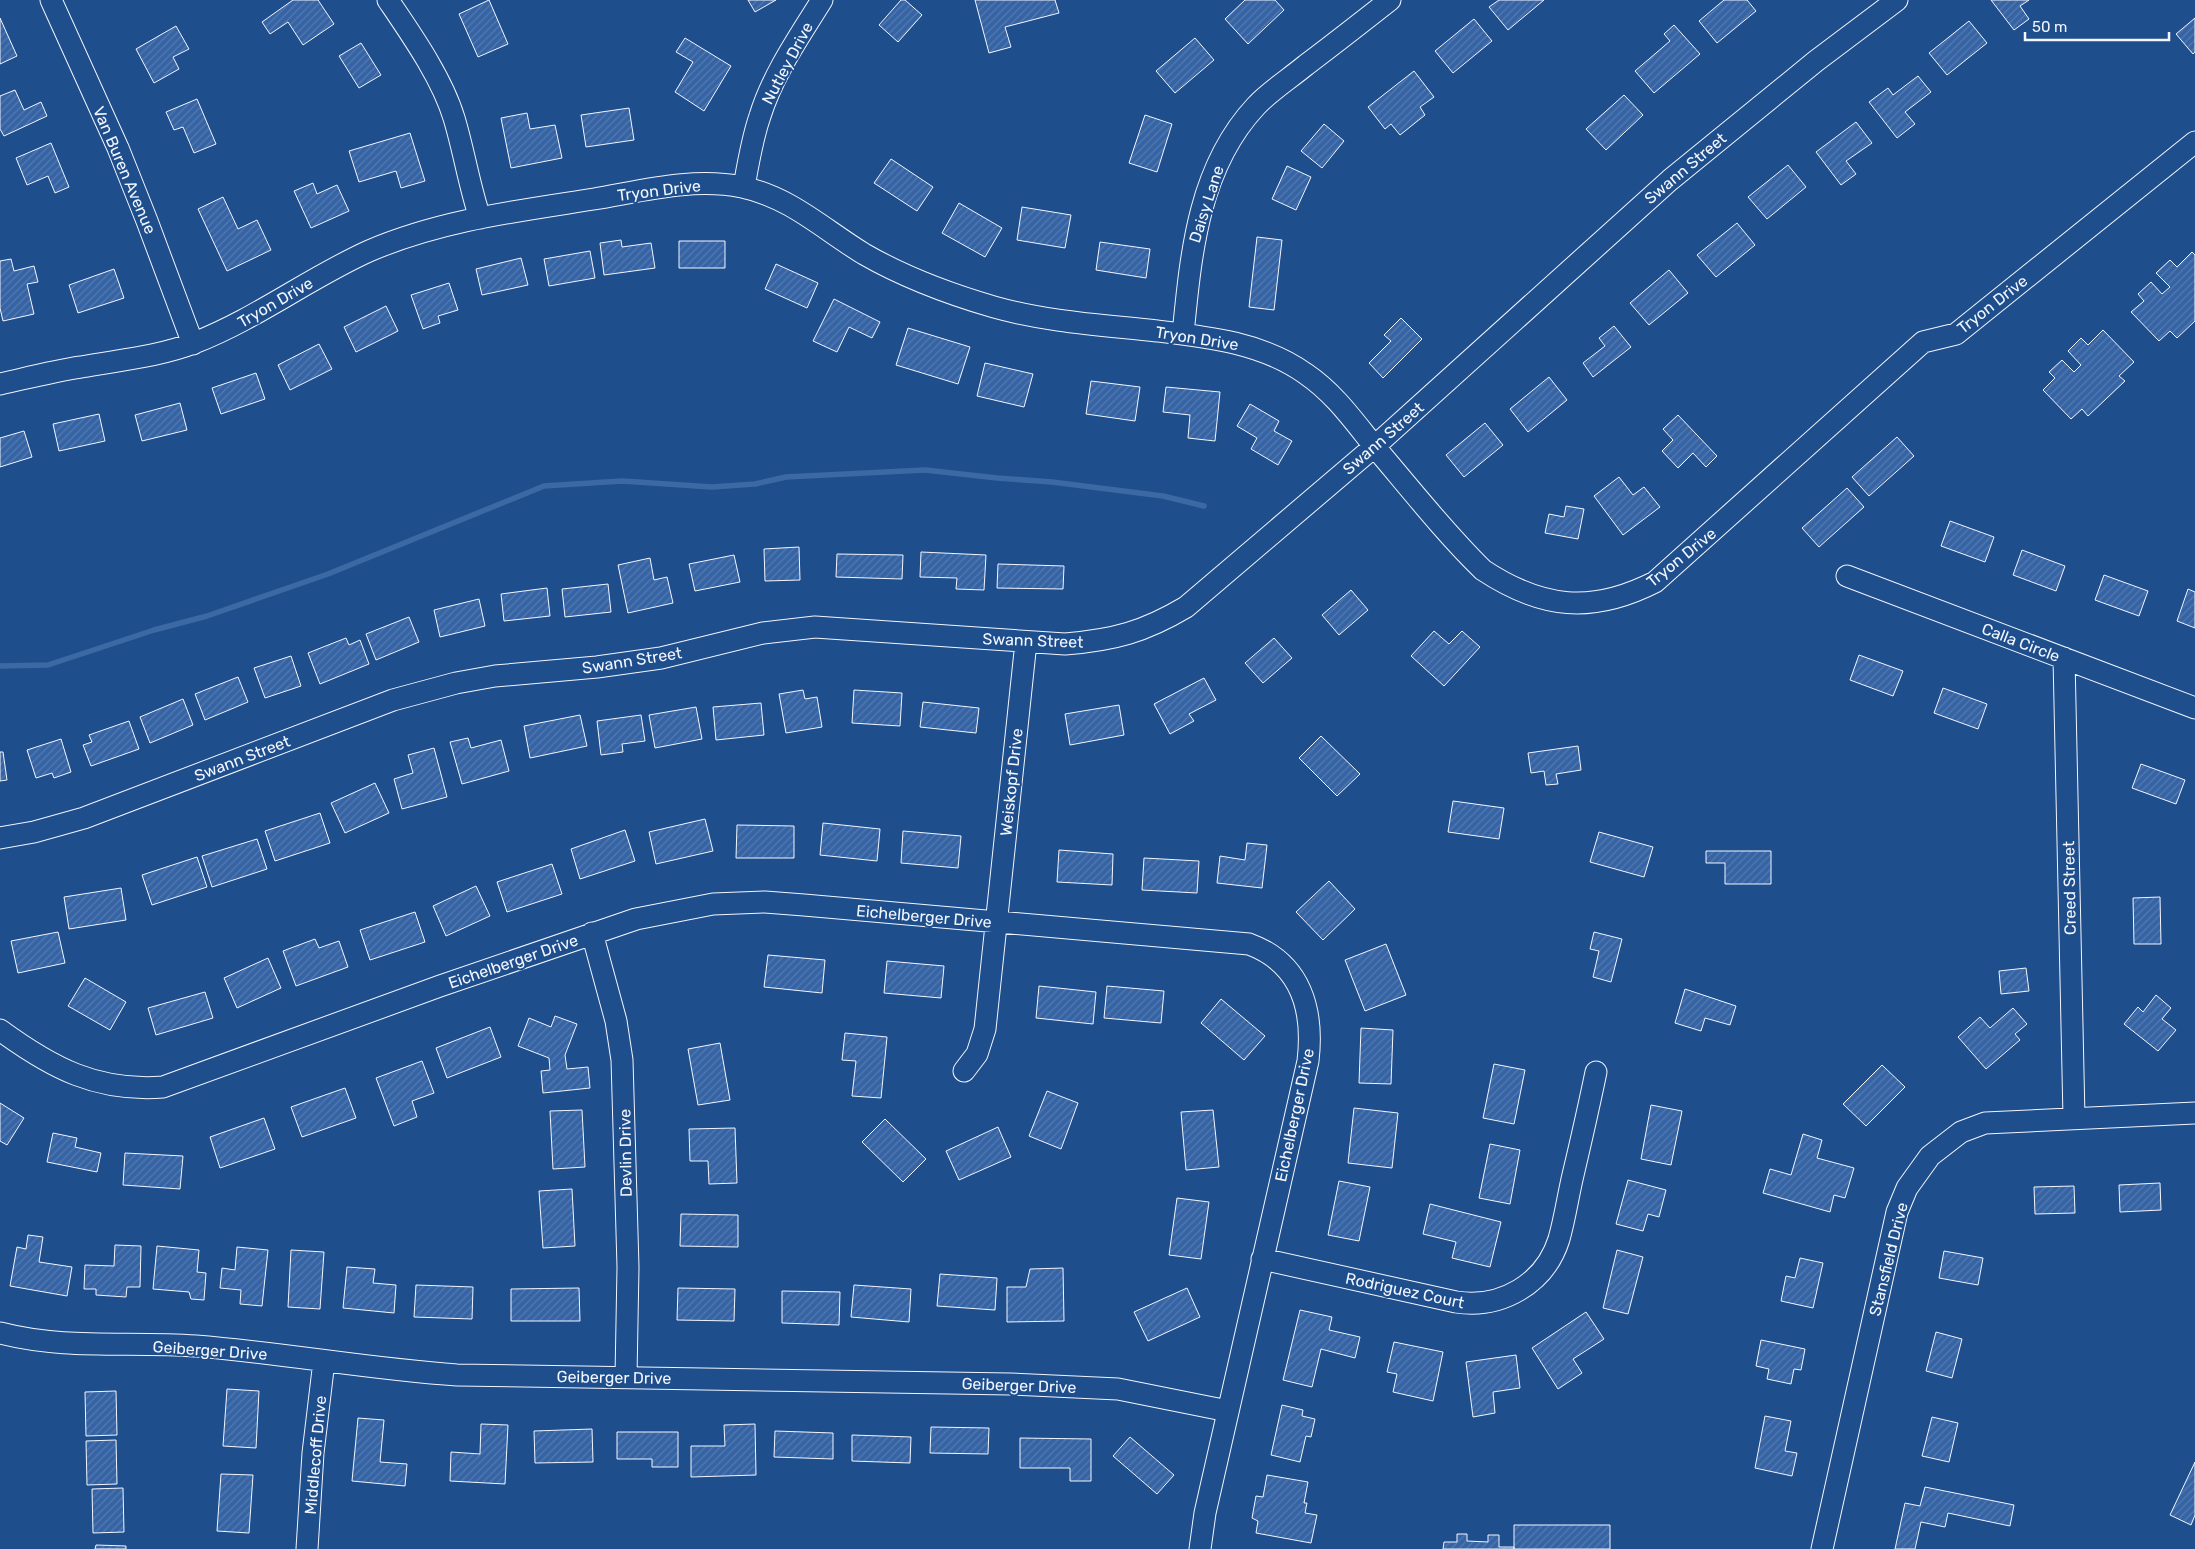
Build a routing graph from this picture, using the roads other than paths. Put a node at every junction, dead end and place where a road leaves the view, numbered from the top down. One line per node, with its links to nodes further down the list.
1 (52, 0): 10 (street, Van Buren Avenue)
2 (388, 0): 8 (street)
3 (822, 0): 7 (street, Nutley Drive)
4 (1390, 0): 9 (street, Daisy Lane)
5 (1897, 0): 12 (street, Swann Street)
6 (2195, 142): 12 (street, Tryon Drive)
7 (744, 188): 8 (street, Tryon Drive); 9 (street, Tryon Drive)
8 (480, 218): 10 (street, Tryon Drive)
9 (1183, 334): 12 (street, Tryon Drive)
10 (193, 344): 11 (street, Tryon Drive)
11 (0, 384)
12 (1375, 446): 14 (street, Swann Street)
13 (1847, 576): 15 (street, Calla Circle)
14 (1026, 642): 17 (street, Swann Street); 18 (street, Weiskopf Drive)
15 (2064, 658): 16 (street, Calla Circle); 24 (street, Creed Street)
16 (2195, 708)
17 (0, 838)
18 (996, 923): 19 (street, Eichelberger Drive); 21 (street, Weiskopf Drive); 25 (street, Eichelberger Drive)
19 (592, 933): 20 (street, Eichelberger Drive); 28 (street, Devlin Drive)
20 (0, 1030)
21 (964, 1071)
22 (1596, 1072): 25 (street, Rodriguez Court)
23 (2195, 1113): 24 (street, Stansfield Drive)
24 (2074, 1118): 32 (street, Stansfield Drive)
25 (1262, 1259): 29 (street, Eichelberger Drive)
26 (0, 1333): 27 (street, Geiberger Drive)
27 (324, 1361): 28 (street, Geiberger Drive); 30 (street, Middlecoff Drive)
28 (626, 1376): 29 (street, Geiberger Drive)
29 (1228, 1411): 31 (street, Eichelberger Drive)
30 (307, 1549)
31 (1200, 1549)
32 (1822, 1549)

